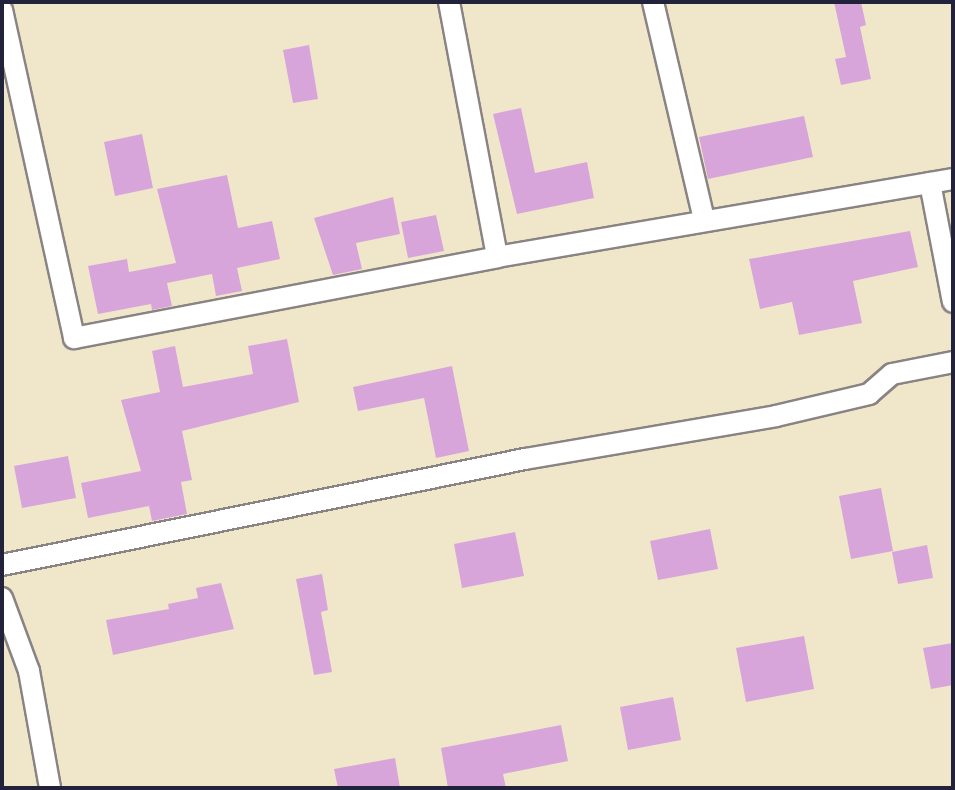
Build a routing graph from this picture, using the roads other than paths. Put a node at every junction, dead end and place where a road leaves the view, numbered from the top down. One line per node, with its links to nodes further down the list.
1 (449, 2): 7 (street)
2 (653, 2): 6 (street)
3 (2, 10): 7 (street)
4 (953, 179): 5 (street)
5 (930, 183): 6 (street); 8 (street)
6 (704, 220): 7 (street)
7 (497, 257)
8 (953, 302)
9 (953, 362): 10 (street)
10 (2, 565)
11 (2, 598): 12 (street)
12 (50, 788)

